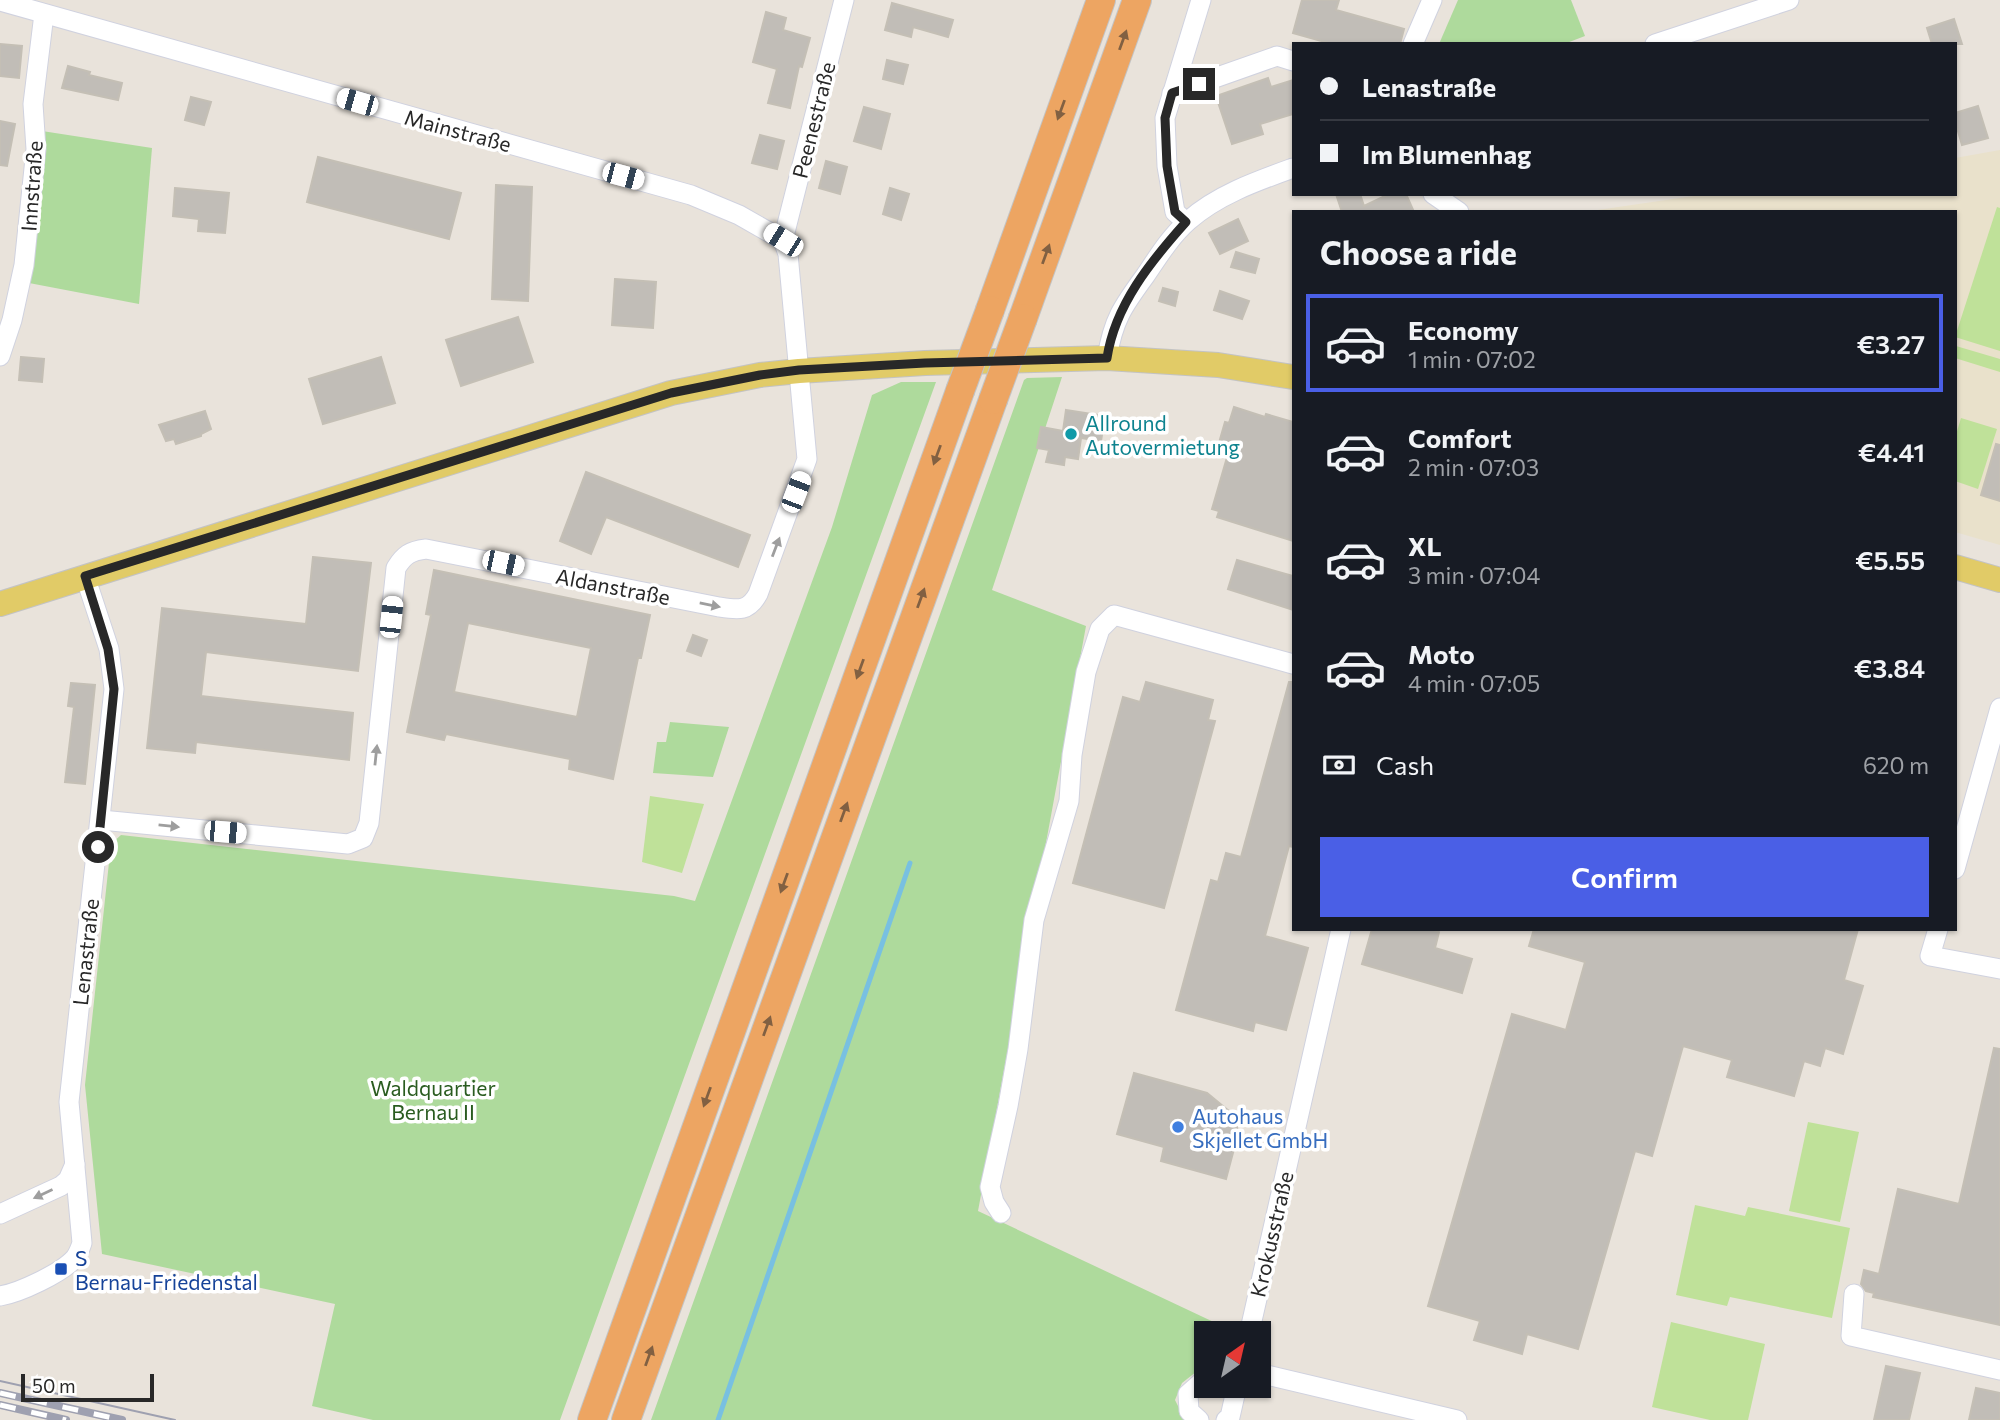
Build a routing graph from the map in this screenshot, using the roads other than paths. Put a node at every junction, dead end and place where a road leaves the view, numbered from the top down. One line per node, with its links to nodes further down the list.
1 (844, 0): 17 (street, Peenestraße)
2 (1101, 0): 43 (highway, one-way to 43, bridge)
3 (1137, 0): 44 (highway, one-way to 3, bridge)
4 (1201, 0): 12 (street)
5 (1432, 0): 9 (street)
6 (1789, 0): 10 (street)
7 (0, 1): 8 (street, Mainstraße)
8 (44, 14): 17 (street, Mainstraße); 18 (street, Innstraße)
9 (1414, 42)
10 (1661, 42)
11 (1292, 61): 12 (street)
12 (1172, 93): 16 (street)
13 (1292, 168): 16 (street)
14 (1436, 196): 15 (street)
15 (1456, 210)
16 (1186, 222): 19 (street)
17 (783, 240): 20 (street)
18 (0, 356)
19 (1107, 358): 20 (main road); 21 (main road)
20 (799, 370): 23 (main road); 28 (street, Aldanstraße, one-way to 20)
21 (1292, 377)
22 (1957, 568): 24 (main road)
23 (85, 576): 25 (main road); 28 (street, Lenastraße)
24 (2000, 580)
25 (0, 604)
26 (1292, 664): 34 (street)
27 (2000, 708): 29 (street)
28 (101, 820): 33 (street, Lenastraße)
29 (1957, 862)
30 (1341, 931): 38 (street, Krokusstraße)
31 (1937, 931): 32 (street)
32 (2000, 969)
33 (75, 1164): 35 (street, one-way to 35); 37 (street, Lenastraße)
34 (1002, 1213)
35 (0, 1214)
36 (1854, 1294): 39 (street)
37 (0, 1296)
38 (1252, 1321)
39 (2000, 1370)
40 (1271, 1377): 47 (street)
41 (1194, 1389): 45 (street)
42 (1234, 1398): 46 (street)
43 (592, 1420)
44 (626, 1420)
45 (1199, 1420)
46 (1226, 1420)
47 (1457, 1420)

